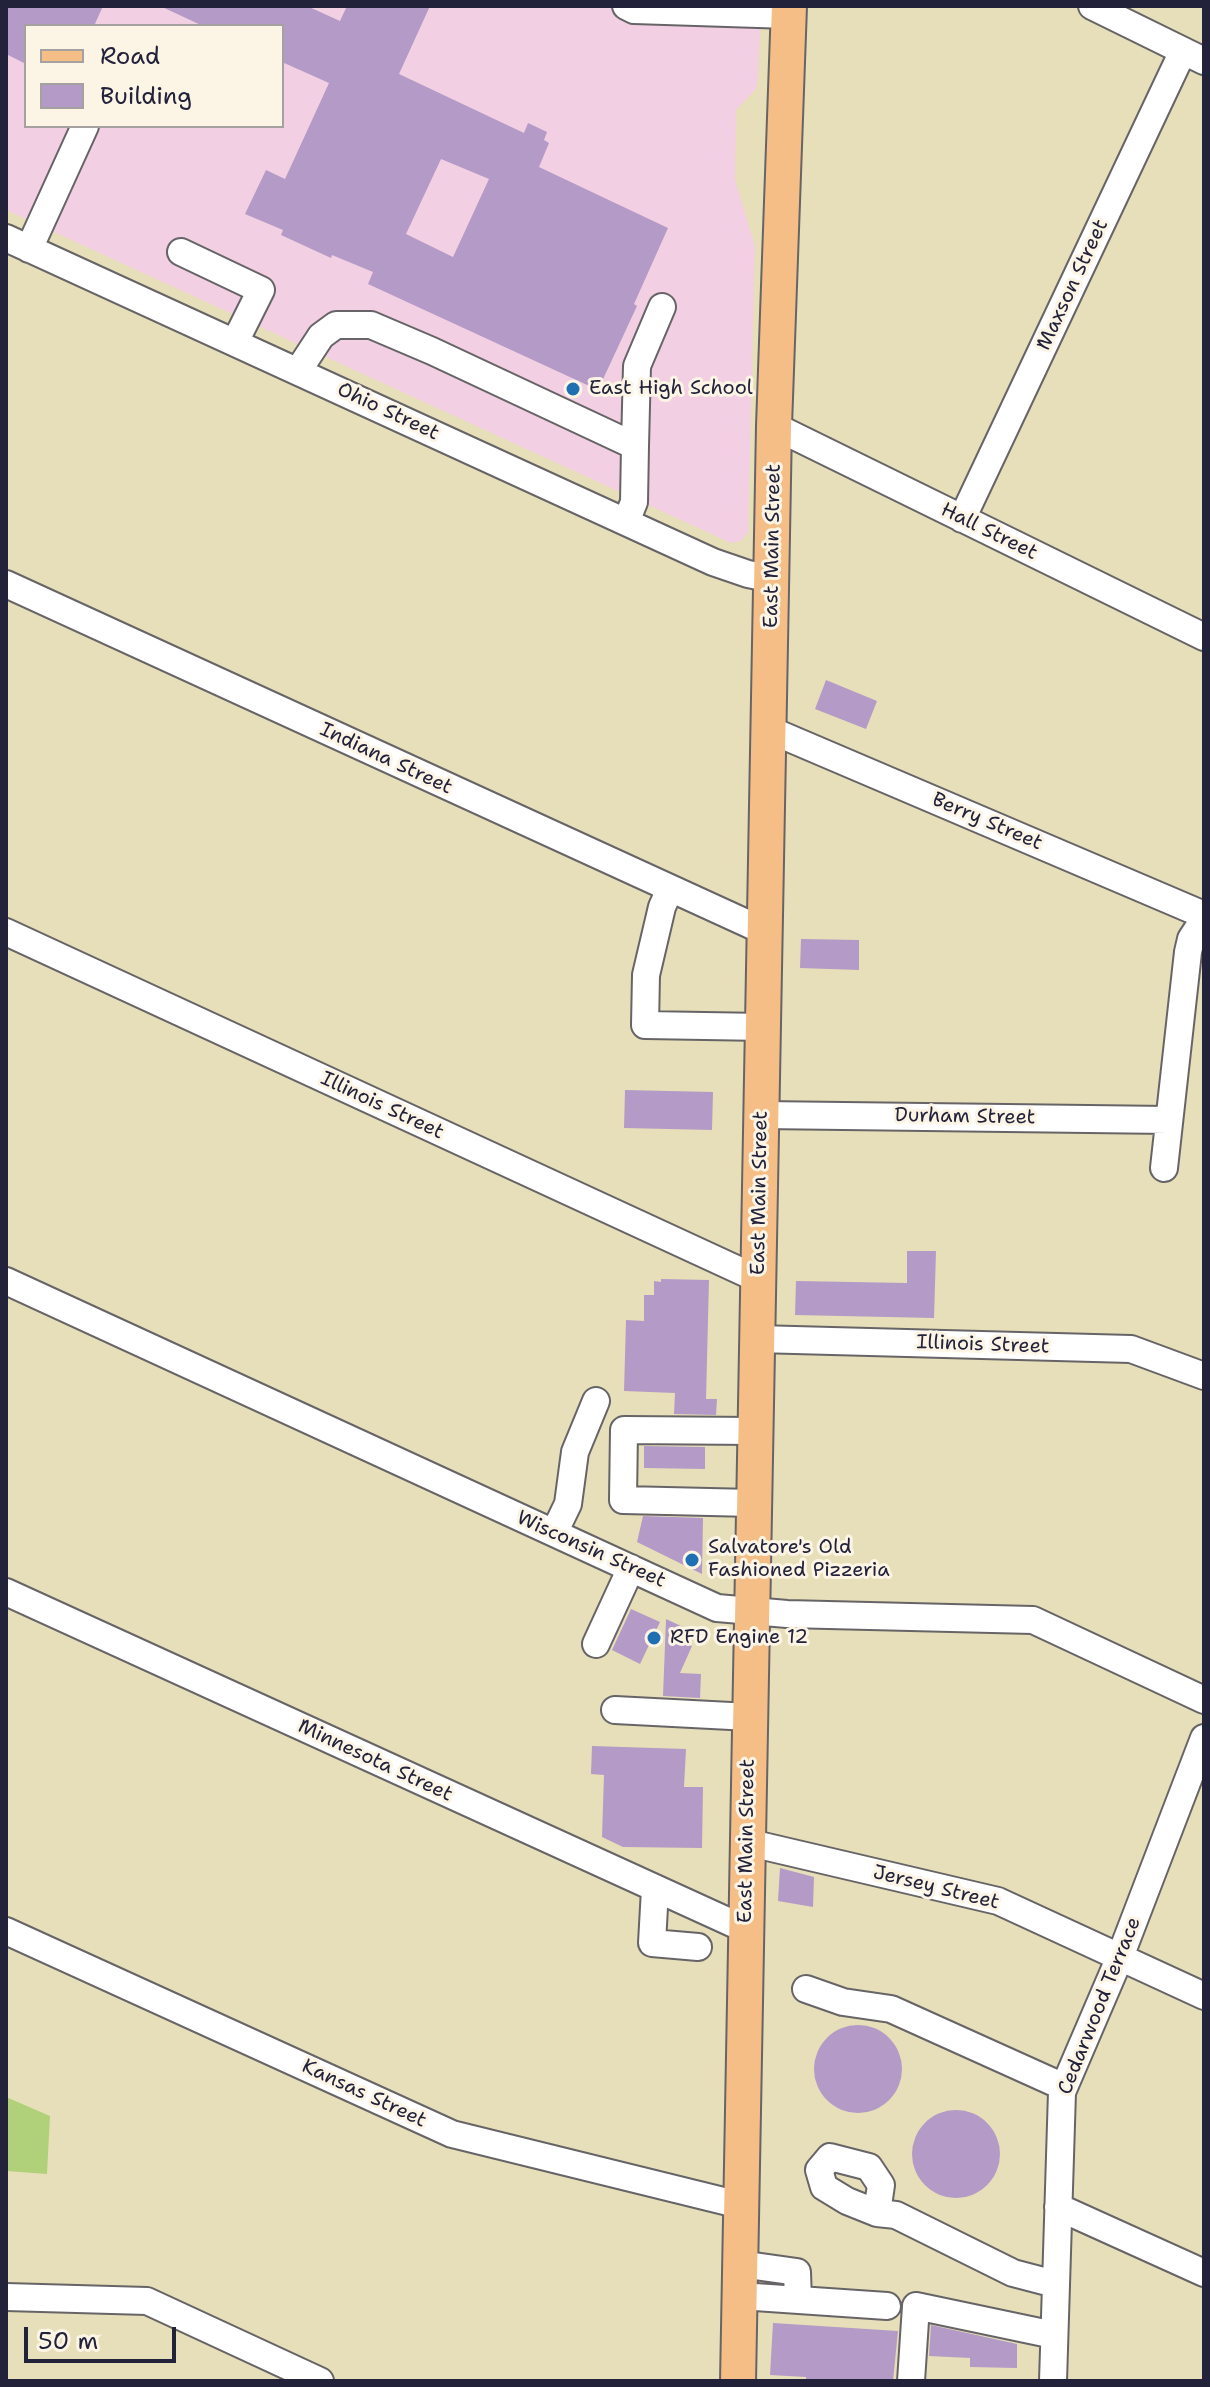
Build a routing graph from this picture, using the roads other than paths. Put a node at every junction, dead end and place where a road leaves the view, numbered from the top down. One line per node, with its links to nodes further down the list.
1 (626, 6): 3 (street)
2 (1092, 6): 4 (street)
3 (789, 11): 11 (main road, East Main Street)
4 (1193, 56): 13 (street, Maxson Street)
5 (84, 128): 6 (street)
6 (18, 243): 9 (street, Ohio Street)
7 (181, 252): 9 (street)
8 (662, 307): 12 (street)
9 (235, 342): 10 (street, Ohio Street)
10 (298, 371): 12 (street); 14 (street, Ohio Street)
11 (774, 426): 13 (street, Hall Street); 15 (main road, East Main Street)
12 (635, 446): 14 (street)
13 (962, 519): 17 (street, Hall Street)
14 (626, 522): 15 (street, Ohio Street)
15 (773, 579): 18 (main road, East Main Street)
16 (6, 584): 19 (street, Indiana Street)
17 (1204, 637)
18 (770, 730): 20 (street, Berry Street); 22 (main road, East Main Street)
19 (670, 889): 22 (street, Indiana Street); 23 (street)
20 (1204, 917): 25 (street)
21 (6, 932): 27 (street, Illinois Street)
22 (766, 932): 23 (main road, East Main Street)
23 (764, 1027): 24 (main road, East Main Street)
24 (762, 1115): 25 (street, Durham Street); 27 (main road, East Main Street)
25 (1169, 1120): 26 (street)
26 (1164, 1168)
27 (758, 1279): 29 (main road, East Main Street)
28 (6, 1281): 34 (street, Wisconsin Street)
29 (757, 1339): 30 (street, Illinois Street); 32 (main road, East Main Street)
30 (1204, 1376)
31 (596, 1401): 34 (street)
32 (755, 1431): 33 (main road, East Main Street); 33 (street)
33 (753, 1503): 37 (main road, East Main Street)
34 (554, 1533): 35 (street, Wisconsin Street)
35 (631, 1568): 37 (street, Wisconsin Street); 38 (street)
36 (6, 1592): 44 (street, Minnesota Street)
37 (751, 1612): 39 (street, Wisconsin Street); 41 (main road, East Main Street)
38 (596, 1644)
39 (1204, 1700)
40 (615, 1710): 41 (street)
41 (750, 1717): 43 (main road, East Main Street)
42 (1204, 1738): 48 (street, Cedarwood Terrace)
43 (746, 1842): 45 (main road, East Main Street); 48 (street, Jersey Street)
44 (655, 1889): 45 (street, Minnesota Street); 47 (street)
45 (745, 1929): 52 (main road, East Main Street)
46 (6, 1931): 52 (street, Kansas Street)
47 (698, 1947)
48 (1120, 1957): 50 (street, Jersey Street); 51 (street, Cedarwood Terrace)
49 (806, 1989): 51 (street)
50 (1204, 1996)
51 (1064, 2087): 53 (street, Cedarwood Terrace)
52 (740, 2205): 56 (main road, East Main Street)
53 (1058, 2207): 55 (street); 57 (street, Cedarwood Terrace)
54 (877, 2213): 57 (street)
55 (1204, 2273)
56 (740, 2280): 59 (street); 62 (main road, East Main Street)
57 (1055, 2284): 60 (street, Cedarwood Terrace)
58 (6, 2297): 61 (street)
59 (887, 2306)
60 (1054, 2335): 63 (street); 64 (street, Cedarwood Terrace)
61 (320, 2381)
62 (738, 2381)
63 (911, 2381)
64 (1053, 2381)

